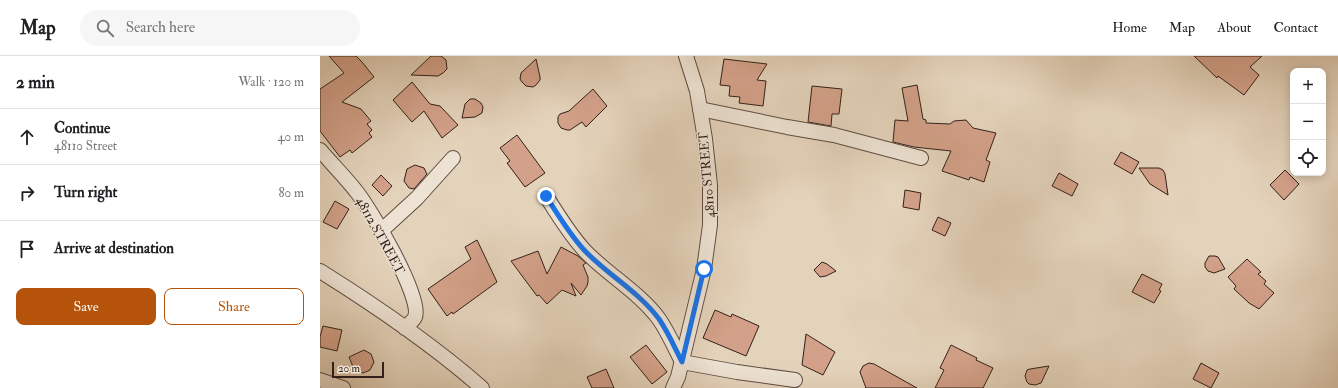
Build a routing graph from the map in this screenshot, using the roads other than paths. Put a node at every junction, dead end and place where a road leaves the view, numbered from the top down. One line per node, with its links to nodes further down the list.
1 (686, 56): 2 (street, 48110 STREET)
2 (700, 109): 5 (street); 10 (street, 48110 STREET)
3 (320, 150): 7 (street, 48112 STREET)
4 (453, 158): 7 (street)
5 (921, 158)
6 (546, 196): 10 (street)
7 (381, 231): 9 (street, 48112 STREET)
8 (320, 271): 9 (street)
9 (405, 328): 14 (street)
10 (682, 362): 12 (street); 15 (street, 48110 STREET)
11 (320, 380): 13 (street)
12 (795, 380)
13 (343, 388)
14 (482, 388)
15 (673, 388)

